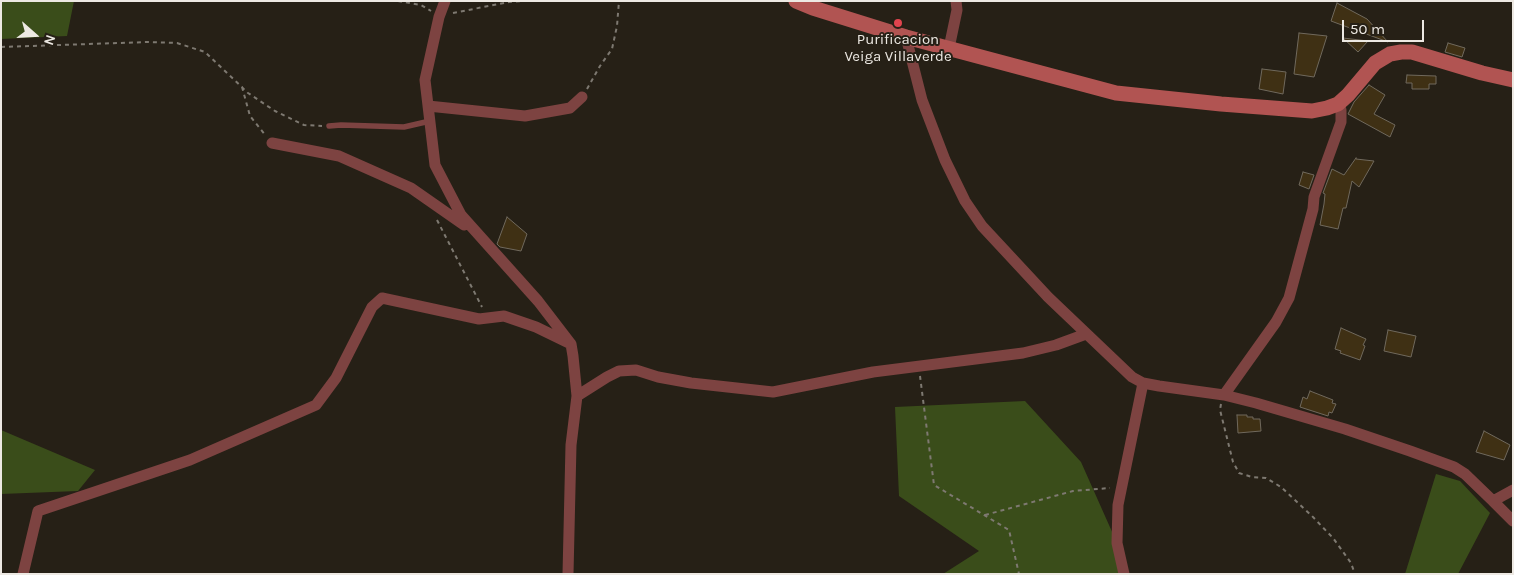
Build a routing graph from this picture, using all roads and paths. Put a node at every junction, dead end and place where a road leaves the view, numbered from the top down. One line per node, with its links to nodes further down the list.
1 (398, 1): 7 (path)
2 (445, 1): 7 (street)
3 (525, 1): 7 (path)
4 (619, 1): 13 (path)
5 (796, 1): 8 (street)
6 (956, 1): 10 (street)
7 (439, 16): 15 (street)
8 (906, 38): 10 (street); 22 (street)
9 (1, 47): 12 (path)
10 (949, 48): 14 (street)
11 (1513, 80): 14 (street)
12 (242, 86): 17 (path); 18 (path)
13 (582, 97): 15 (street)
14 (1338, 104): 26 (street)
15 (428, 106): 16 (street)
16 (430, 121): 17 (lane); 20 (street)
17 (329, 126)
18 (272, 143): 19 (street)
19 (429, 201): 20 (street); 21 (path)
20 (480, 236): 23 (street)
21 (487, 318): 23 (street); 33 (street)
22 (1086, 334): 24 (street); 25 (street)
23 (571, 344): 27 (street)
24 (919, 367): 27 (street); 31 (path)
25 (1143, 383): 26 (street); 28 (street)
26 (1224, 395): 30 (street); 37 (path)
27 (577, 396): 34 (street)
28 (1122, 487): 31 (path); 36 (street)
29 (1513, 490): 30 (street)
30 (1493, 501): 32 (street)
31 (985, 516): 35 (path)
32 (1513, 521)
33 (23, 574)
34 (568, 574)
35 (1019, 574)
36 (1124, 574)
37 (1355, 574)

